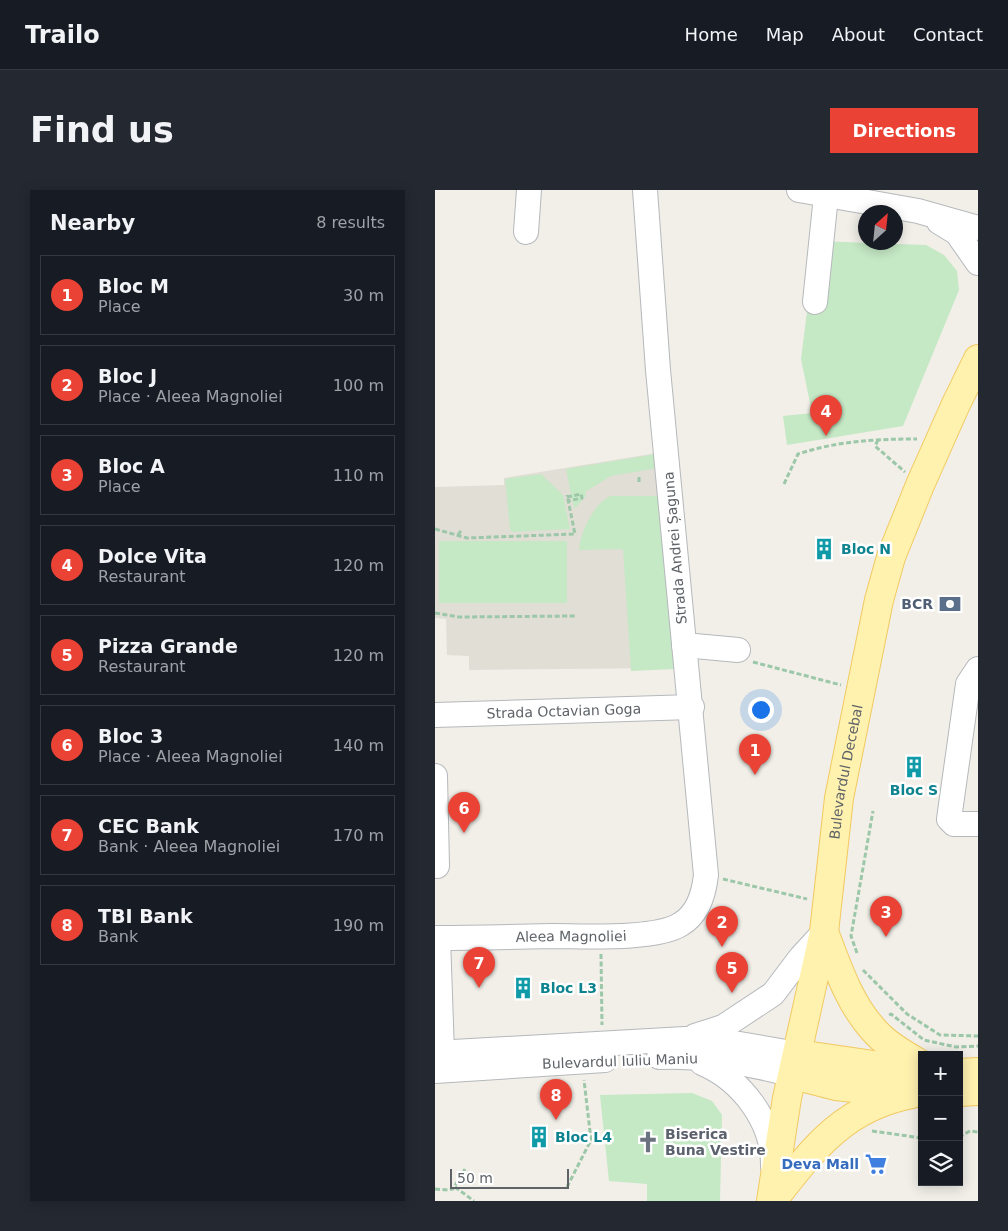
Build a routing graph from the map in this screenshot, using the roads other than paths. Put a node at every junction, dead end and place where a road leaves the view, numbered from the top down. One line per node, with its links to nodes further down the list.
1 (529, 190): 8 (street)
2 (645, 190): 12 (street, Strada Andrei Șaguna)
3 (799, 190): 4 (street)
4 (826, 196): 5 (street); 10 (street)
5 (918, 211): 6 (street); 7 (street); 9 (street)
6 (978, 217)
7 (978, 228)
8 (526, 232)
9 (978, 263)
10 (815, 302)
11 (978, 359): 21 (main road, Bulevardul Decebal)
12 (684, 645): 13 (street); 15 (street, Strada Andrei Șaguna)
13 (744, 655)
14 (975, 682): 18 (street)
15 (692, 707): 16 (street, Strada Octavian Goga); 20 (street, Strada Andrei Șaguna)
16 (435, 714)
17 (435, 776): 19 (street)
18 (978, 824)
19 (435, 866)
20 (697, 905): 22 (street, Aleea Magnoliei)
21 (824, 932): 23 (street); 25 (main road); 26 (main road, Bulevardul Decebal)
22 (436, 938): 24 (street)
23 (686, 1048): 24 (street, Bulevardul Iuliu Maniu); 24 (street, Bulevardul Iuliu Maniu); 26 (street, Bulevardul Iuliu Maniu); 32 (street)
24 (437, 1059)
25 (918, 1063)
26 (796, 1064): 29 (main road, Bulevardul Iuliu Maniu); 32 (main road, Bulevardul Decebal)
27 (963, 1072): 28 (main road)
28 (978, 1072)
29 (918, 1087): 32 (main road)
30 (978, 1091): 31 (main road)
31 (963, 1092)
32 (772, 1201)

